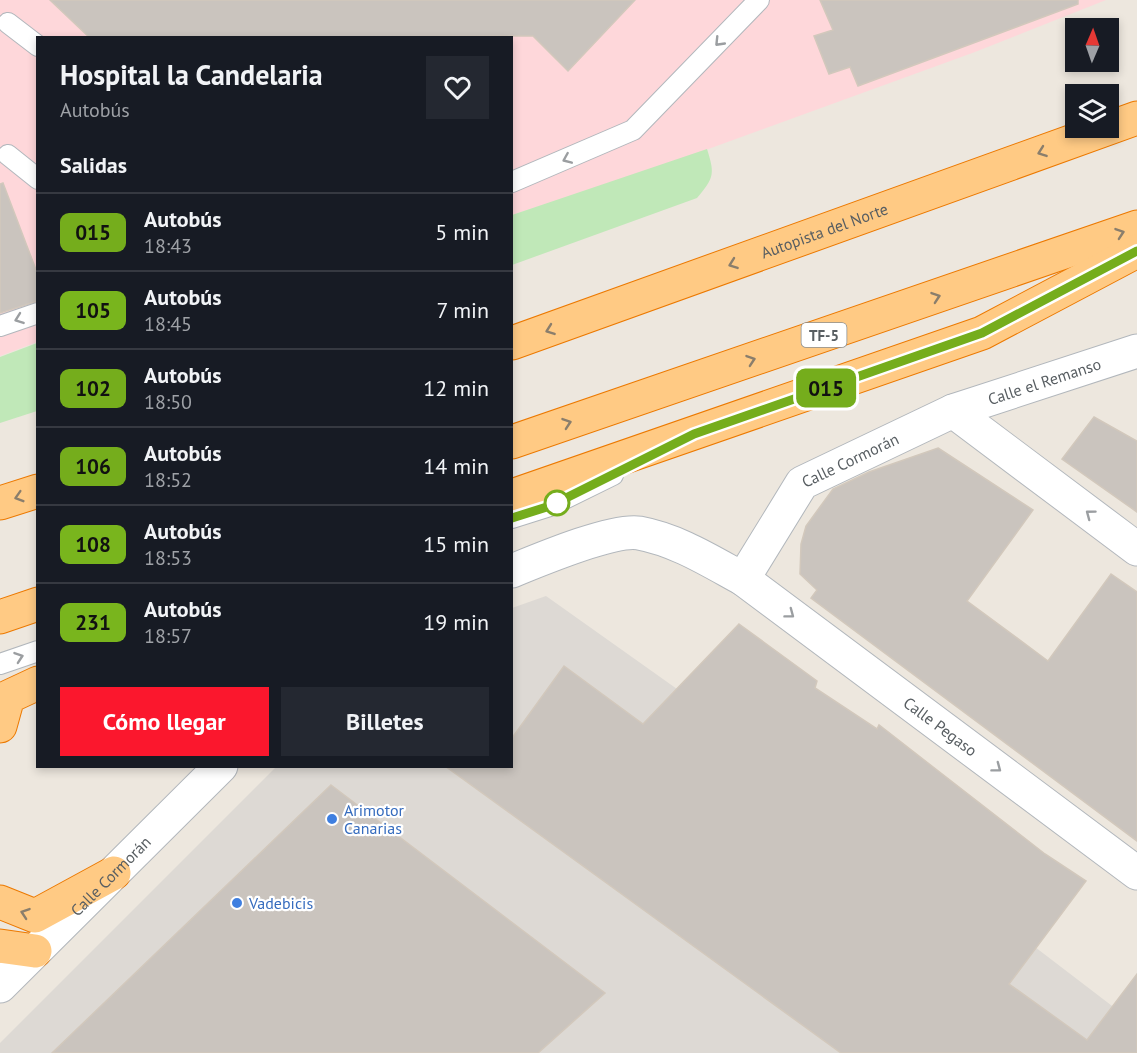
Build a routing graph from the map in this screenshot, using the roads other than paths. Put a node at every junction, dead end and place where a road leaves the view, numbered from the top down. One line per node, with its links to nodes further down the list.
1 (759, 0): 7 (lane, one-way to 7)
2 (8, 23): 3 (lane)
3 (36, 44)
4 (1137, 118): 12 (highway, Autopista del Norte, one-way to 12)
5 (8, 156): 6 (lane)
6 (36, 177)
7 (513, 182)
8 (1137, 227): 16 (highway, TF-5, one-way to 8)
9 (1137, 251): 15 (highway)
10 (36, 314): 11 (lane, one-way to 11)
11 (0, 326)
12 (513, 343)
13 (1137, 351): 14 (street, Calle el Remanso)
14 (952, 411): 21 (street, one-way to 14); 23 (street, Calle Cormorán)
15 (694, 434): 18 (highway); 20 (lane)
16 (513, 442)
17 (36, 492): 19 (highway, one-way to 19)
18 (513, 496)
19 (0, 503)
20 (513, 518)
21 (1137, 549)
22 (513, 571): 23 (street)
23 (743, 579): 32 (street, Calle Pegaso, one-way to 32)
24 (36, 605): 25 (highway)
25 (0, 617)
26 (36, 652): 27 (lane, one-way to 26)
27 (0, 664)
28 (36, 684): 29 (highway)
29 (0, 726)
30 (219, 768): 31 (street, Calle Cormorán)
31 (114, 873): 33 (highway, one-way to 33); 35 (street, Calle Cormorán)
32 (1137, 873)
33 (0, 902)
34 (0, 946): 35 (highway)
35 (35, 951): 36 (street, Calle Cormorán)
36 (0, 986)

